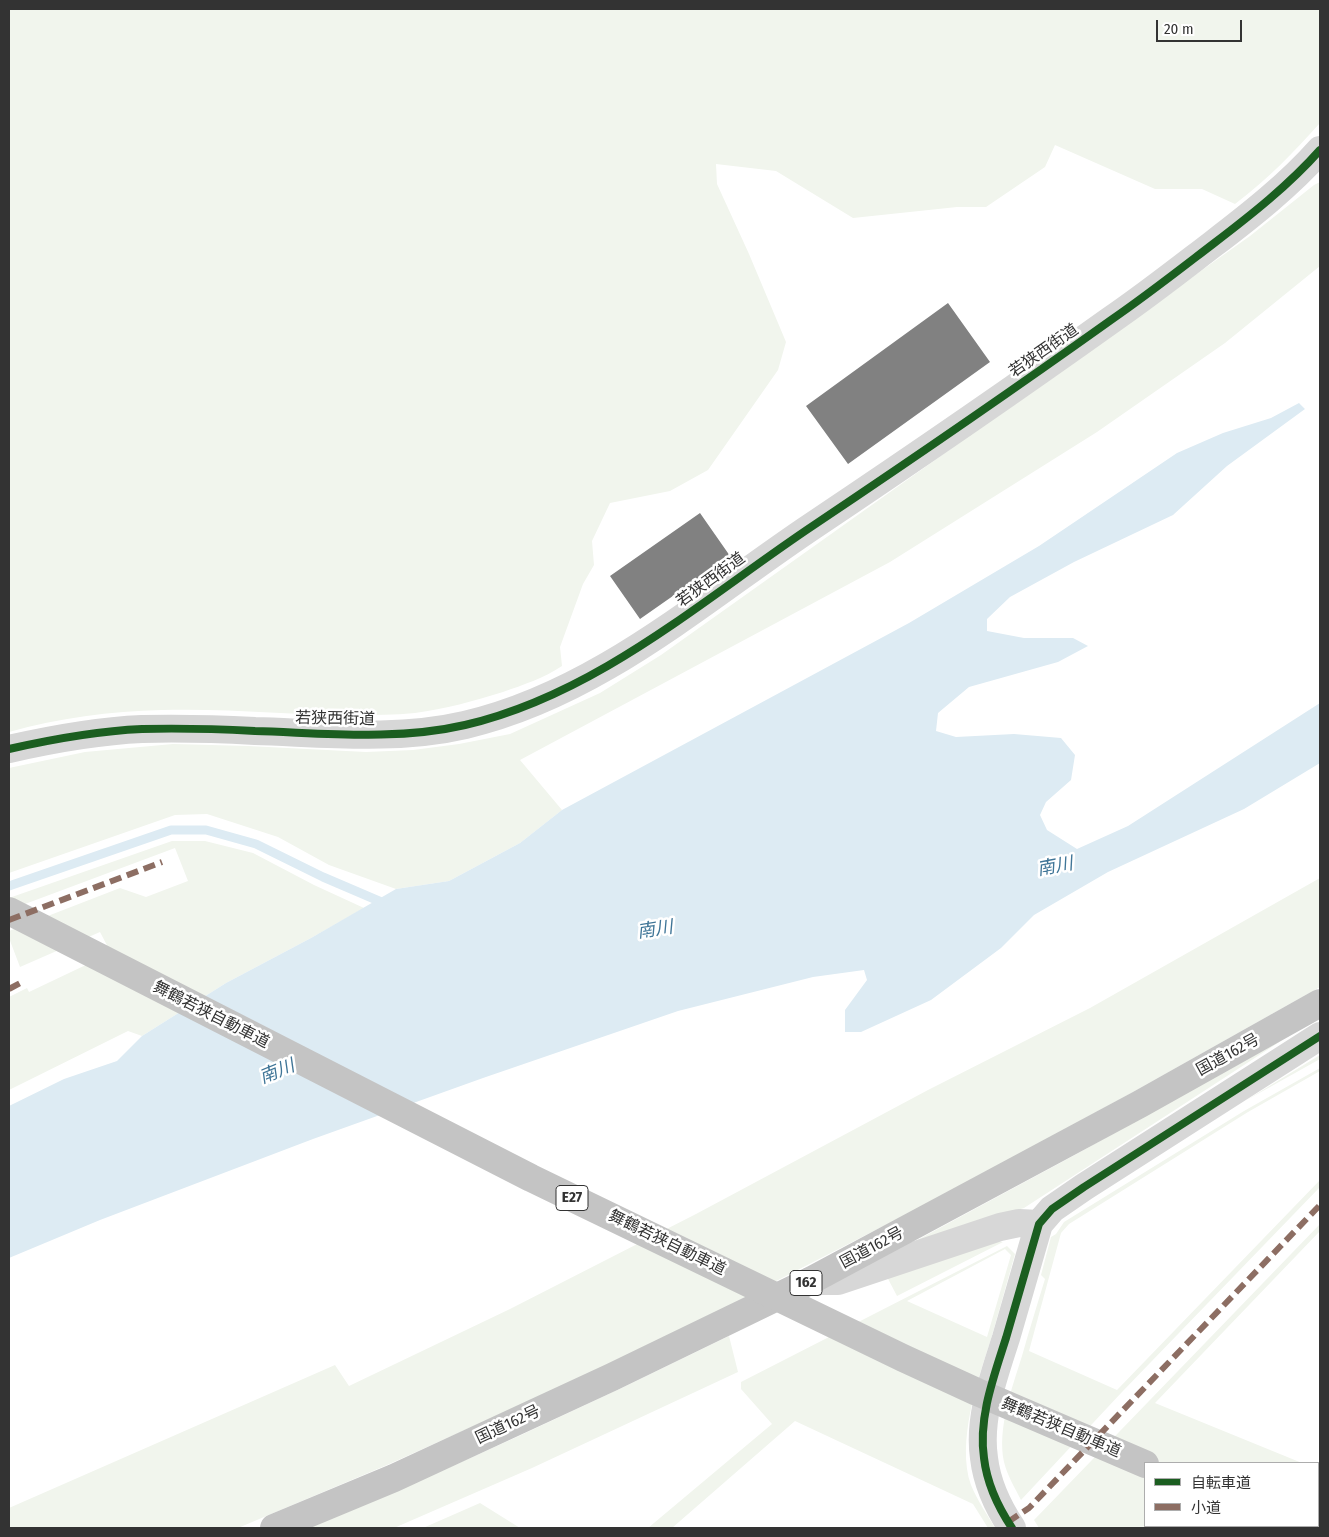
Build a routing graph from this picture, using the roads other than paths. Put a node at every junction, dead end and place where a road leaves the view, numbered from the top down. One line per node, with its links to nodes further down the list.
1 (1320, 150): 2 (street, 若狭西街道)
2 (9, 749)
3 (9, 911): 8 (highway, 舞鶴若狭自動車道 / E27, bridge)
4 (1320, 1003): 7 (highway, 国道162号 / 162)
5 (1320, 1036): 6 (street)
6 (1039, 1224): 7 (street); 10 (street)
7 (810, 1281): 9 (highway, 国道162号 / 162)
8 (1144, 1464)
9 (274, 1528)
10 (1012, 1528)

